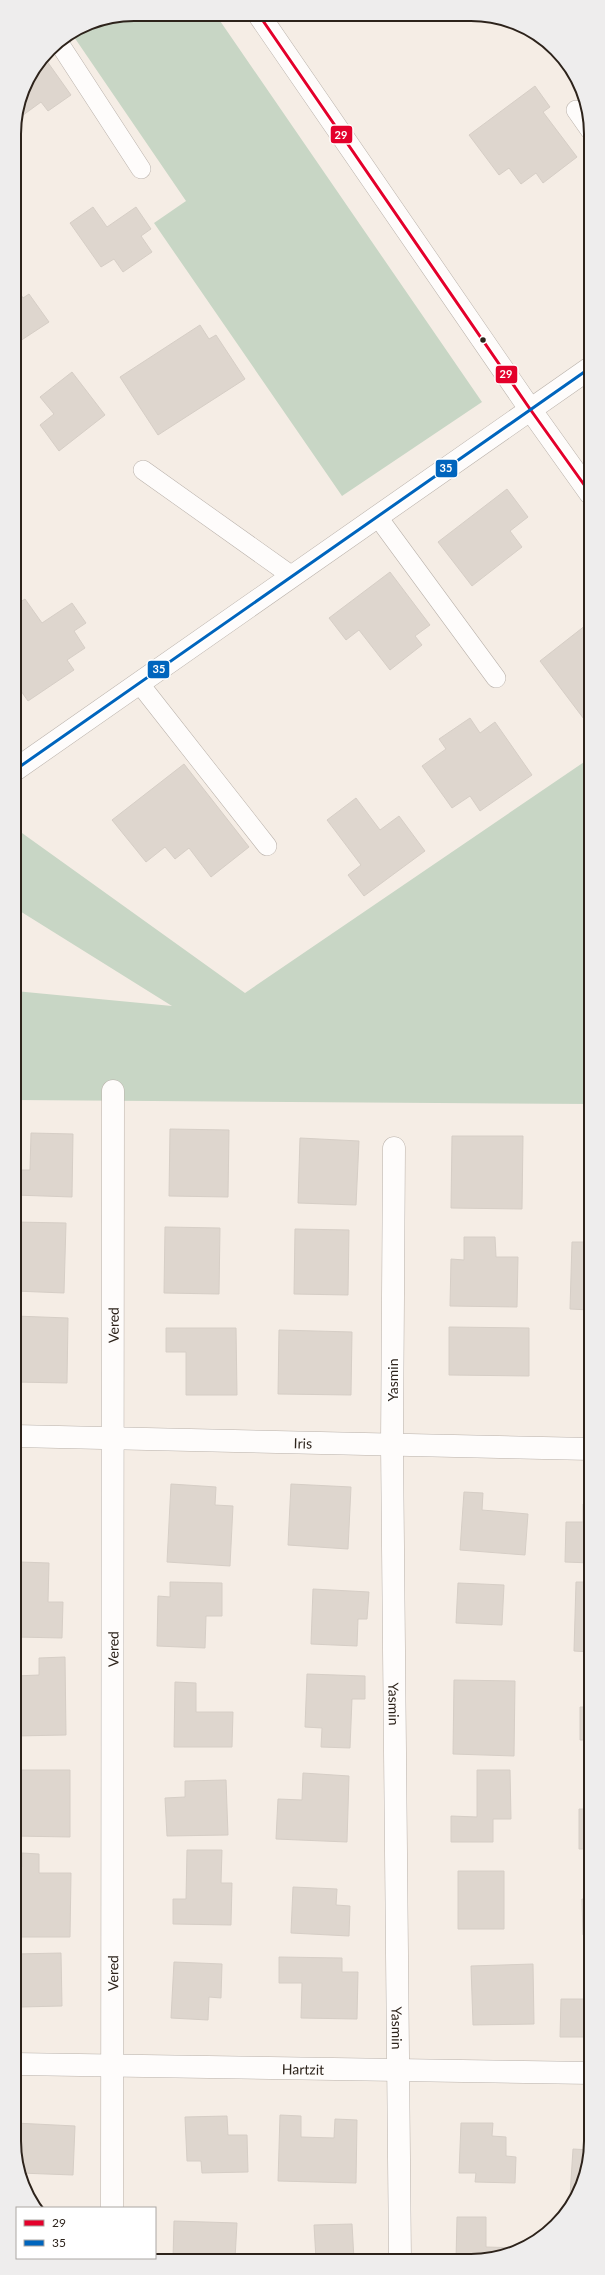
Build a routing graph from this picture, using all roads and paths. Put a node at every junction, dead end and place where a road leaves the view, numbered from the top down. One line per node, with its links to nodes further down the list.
1 (263, 21): 7 (street)
2 (61, 48): 5 (lane)
3 (576, 110): 4 (lane)
4 (583, 120)
5 (142, 169)
6 (584, 372): 7 (street)
7 (530, 409): 9 (street); 10 (street)
8 (143, 470): 11 (lane)
9 (584, 485)
10 (377, 516): 11 (street); 12 (lane)
11 (292, 576): 13 (street)
12 (496, 678)
13 (139, 683): 14 (street); 15 (lane)
14 (21, 765)
15 (267, 846)
16 (113, 1091): 19 (street, Vered)
17 (394, 1148): 20 (street, Yasmin)
18 (21, 1436): 19 (street, Iris)
19 (113, 1438): 20 (street, Iris); 23 (street, Vered)
20 (392, 1444): 21 (street, Iris); 24 (street, Yasmin)
21 (584, 1449)
22 (21, 2064): 23 (street, Hartzit)
23 (112, 2065): 24 (street, Hartzit); 26 (street, Vered)
24 (398, 2070): 25 (street, Hartzit); 27 (street, Yasmin)
25 (584, 2073)
26 (112, 2207)
27 (400, 2254)

